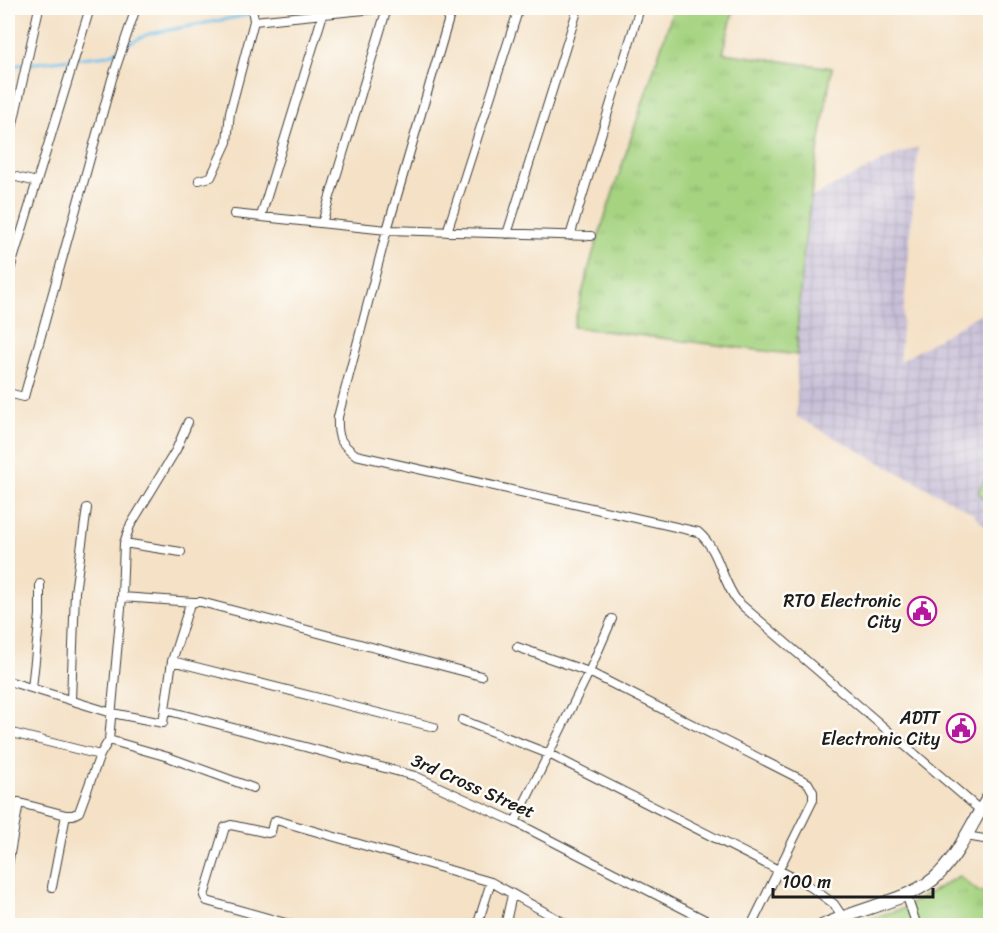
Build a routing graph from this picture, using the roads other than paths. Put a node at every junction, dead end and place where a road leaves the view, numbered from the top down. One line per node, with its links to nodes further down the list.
1 (39, 8): 12 (street)
2 (90, 8): 15 (street)
3 (136, 8): 25 (street)
4 (252, 8): 11 (street)
5 (386, 8): 10 (street); 18 (street)
6 (452, 8): 19 (street)
7 (519, 8): 20 (street)
8 (578, 8): 21 (street)
9 (640, 8): 22 (street)
10 (323, 14): 11 (street); 17 (street)
11 (254, 21): 14 (street)
12 (8, 146)
13 (8, 175): 15 (street)
14 (200, 180)
15 (37, 182): 24 (street)
16 (234, 214): 17 (street)
17 (261, 216): 18 (street)
18 (322, 223): 19 (street)
19 (387, 230): 20 (street); 53 (street)
20 (447, 232): 21 (street)
21 (507, 234): 22 (street)
22 (570, 236): 23 (street)
23 (591, 236)
24 (8, 276)
25 (8, 393)
26 (188, 422): 28 (street)
27 (87, 508): 40 (street)
28 (123, 543): 29 (street); 31 (street)
29 (181, 552)
30 (40, 584): 39 (street)
31 (122, 597): 32 (street); 42 (street)
32 (193, 602): 35 (street); 37 (street)
33 (612, 619): 36 (street)
34 (518, 647): 36 (street)
35 (172, 661): 41 (street); 44 (street)
36 (589, 672): 47 (street); 59 (street)
37 (481, 676)
38 (8, 681): 39 (street)
39 (32, 688): 40 (street)
40 (71, 700): 42 (street)
41 (165, 710): 42 (street); 55 (street, 3rd Cross Street)
42 (112, 713): 46 (street)
43 (462, 720): 47 (street)
44 (434, 728)
45 (8, 732): 48 (street)
46 (109, 740): 48 (street); 49 (street)
47 (549, 754): 55 (street); 59 (street)
48 (100, 755): 54 (street)
49 (253, 788)
50 (990, 795): 53 (main road)
51 (8, 800): 52 (street)
52 (19, 802): 54 (street); 58 (street)
53 (980, 810): 56 (main road)
54 (66, 815): 61 (street)
55 (515, 822): 69 (street, 3rd Cross Street)
56 (966, 836): 57 (street); 62 (main road)
57 (990, 840)
58 (8, 865)
59 (778, 870): 64 (street); 70 (street)
60 (491, 882): 63 (street); 65 (street); 66 (street)
61 (52, 887)
62 (906, 894): 64 (main road); 72 (street)
63 (512, 895): 67 (street); 68 (street)
64 (842, 916): 71 (main road)
65 (296, 926)
66 (477, 926)
67 (505, 926)
68 (570, 926)
69 (717, 926)
70 (751, 926)
71 (822, 926)
72 (917, 926)

